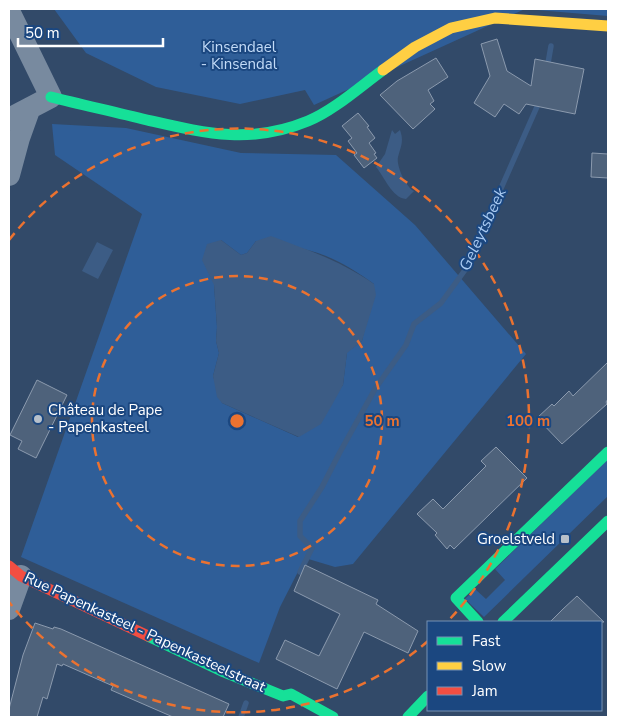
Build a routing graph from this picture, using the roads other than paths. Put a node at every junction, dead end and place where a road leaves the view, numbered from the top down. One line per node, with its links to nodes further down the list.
1 (9, 11): 3 (street)
2 (608, 26): 3 (street)
3 (51, 97): 4 (street)
4 (19, 114): 5 (street)
5 (9, 175)
6 (608, 452): 10 (street)
7 (604, 532): 11 (street)
8 (15, 571): 9 (street); 12 (street, Rue Papenkasteel - Papenkasteelstraat)
9 (9, 609)
10 (477, 621)
11 (504, 621)
12 (283, 696): 14 (street, Rue Papenkasteel - Papenkasteelstraat); 15 (street, Rue Papenkasteel - Papenkasteelstraat)
13 (427, 697): 16 (street)
14 (311, 717)
15 (333, 717)
16 (408, 717)

